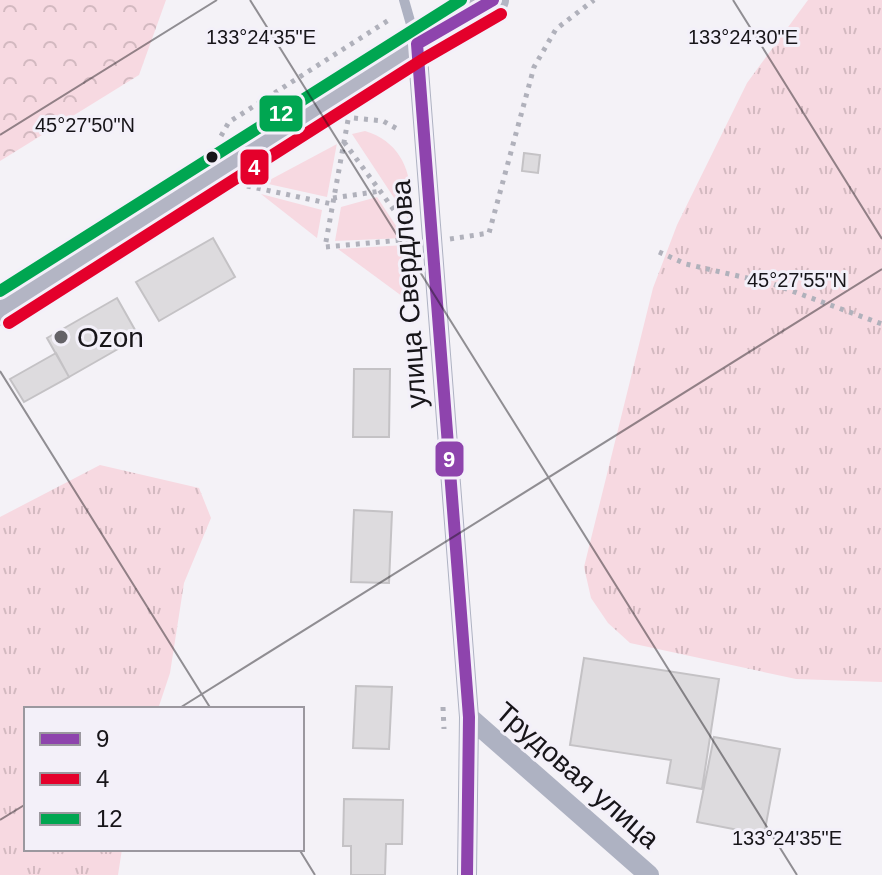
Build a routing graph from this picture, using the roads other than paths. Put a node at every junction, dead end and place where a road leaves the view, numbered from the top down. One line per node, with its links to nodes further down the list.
1 (404, 0): 3 (lane)
2 (493, 0): 3 (main road)
3 (417, 44): 4 (main road); 5 (street, улица Свердлова)
4 (0, 310)
5 (469, 717): 6 (street, улица Свердлова); 7 (street, Трудовая улица)
6 (467, 875)
7 (649, 875)

